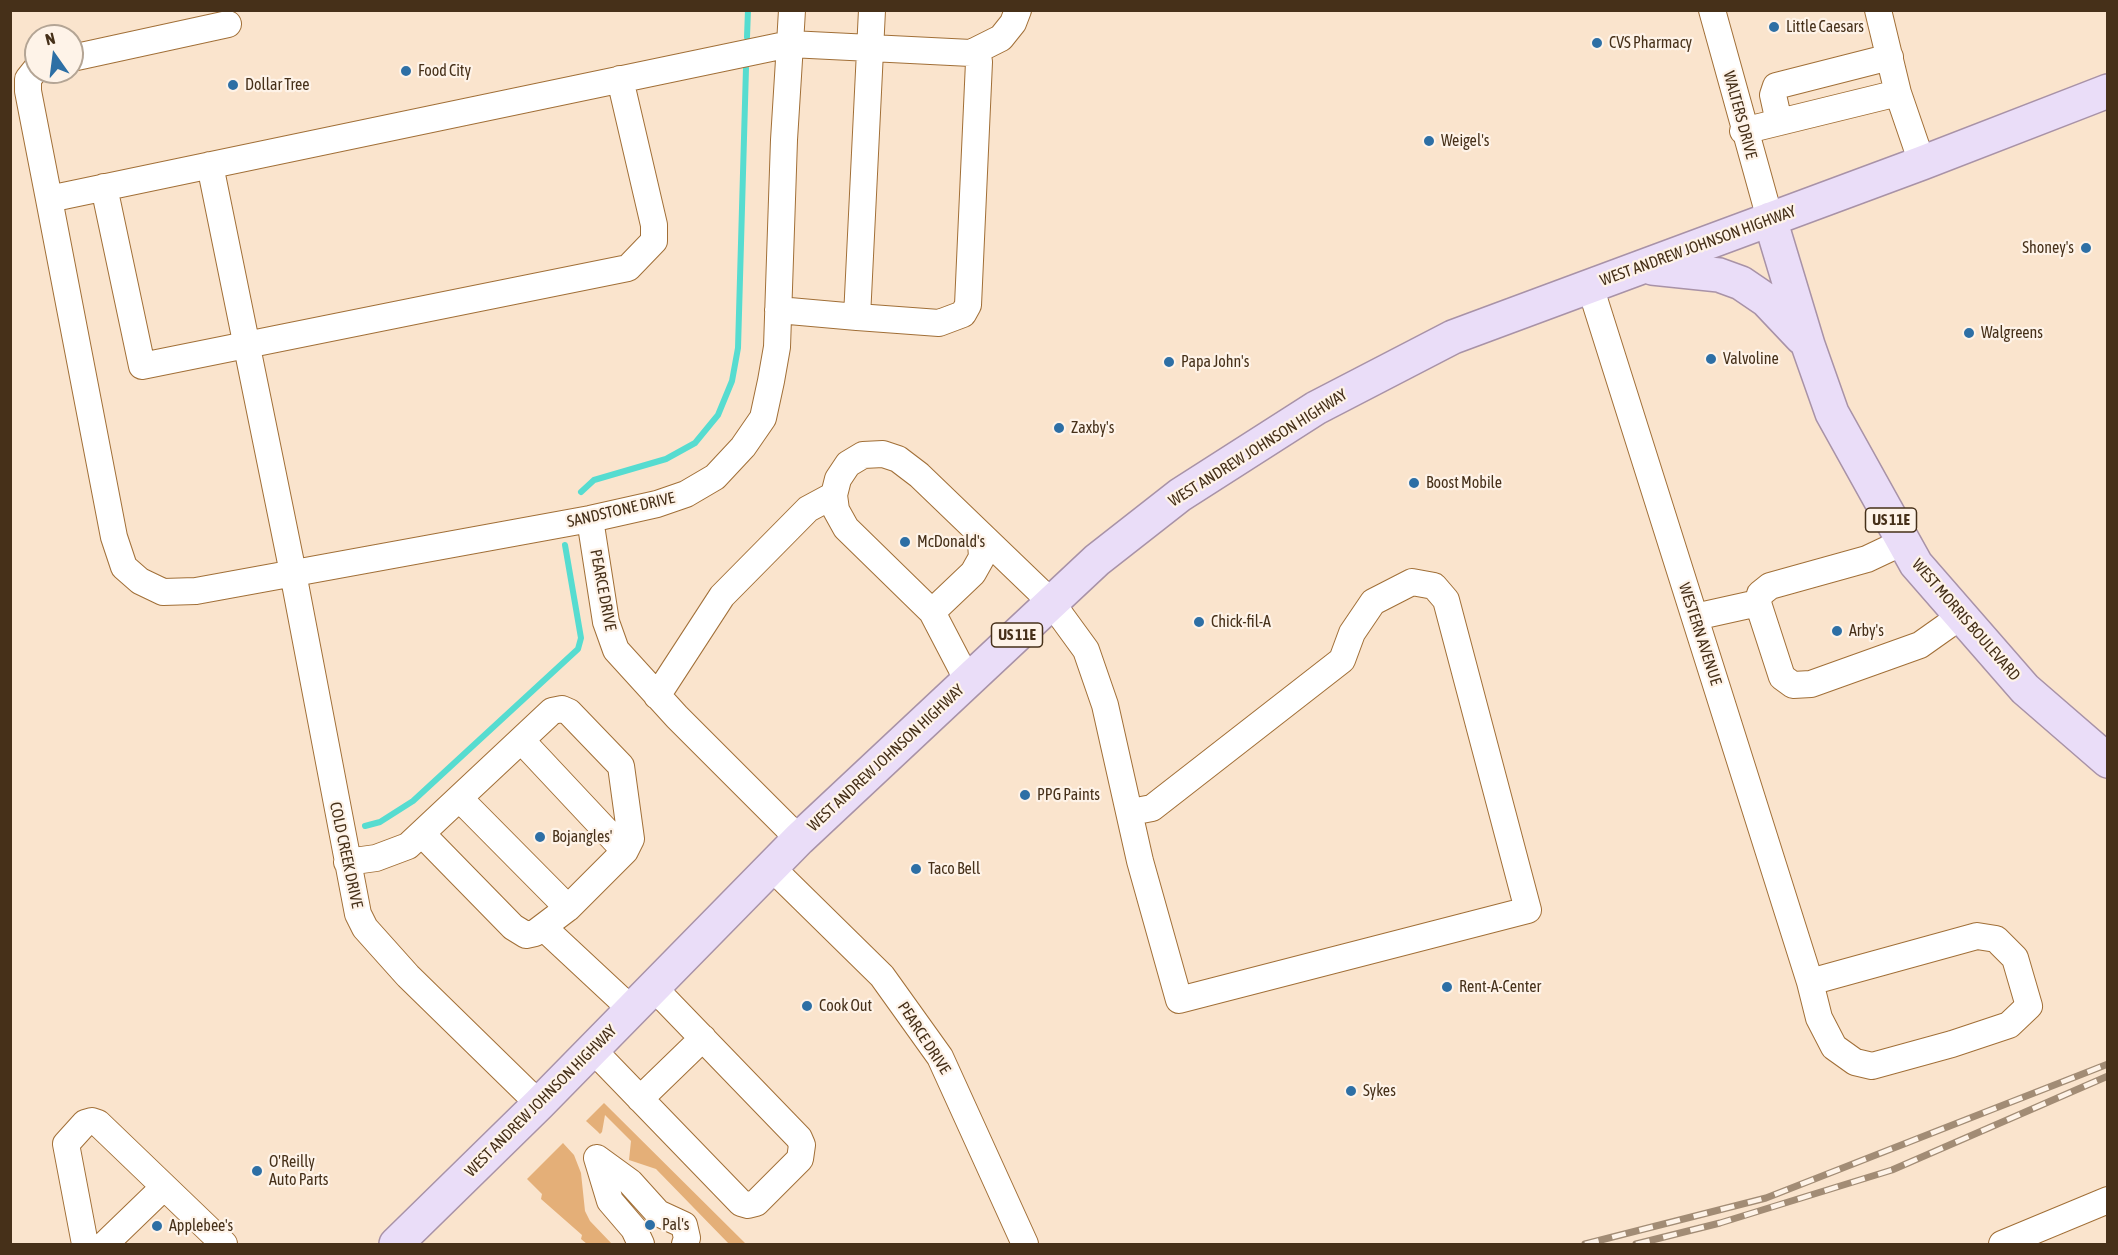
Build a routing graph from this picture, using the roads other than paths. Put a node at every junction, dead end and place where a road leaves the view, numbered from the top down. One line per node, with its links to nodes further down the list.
1 (792, 10): 7 (street, SANDSTONE DRIVE)
2 (872, 10): 8 (street)
3 (1018, 10): 9 (street)
4 (1712, 10): 17 (street, WALTERS DRIVE)
5 (1878, 10): 11 (street)
6 (228, 24): 10 (street)
7 (790, 44): 8 (street); 12 (street); 25 (street, SANDSTONE DRIVE)
8 (870, 48): 9 (street); 26 (street)
9 (976, 50): 26 (street)
10 (84, 55)
11 (1890, 57): 15 (street); 16 (street)
12 (620, 79): 19 (street); 27 (street)
13 (28, 84): 21 (street, SANDSTONE DRIVE)
14 (2108, 91): 18 (main road, WEST ANDREW JOHNSON HIGHWAY)
15 (1898, 93): 16 (street); 18 (street)
16 (1779, 122): 17 (street)
17 (1743, 130): 22 (street, WALTERS DRIVE)
18 (1922, 163): 22 (main road, WEST ANDREW JOHNSON HIGHWAY)
19 (210, 165): 20 (street); 27 (street, COLD CREEK DRIVE)
20 (104, 188): 21 (street); 27 (street)
21 (49, 199): 33 (street, SANDSTONE DRIVE)
22 (1770, 219): 23 (main road, WEST ANDREW JOHNSON HIGHWAY / US 11E); 28 (main road, WEST MORRIS BOULEVARD / US 11E)
23 (1641, 267): 24 (main road, WEST ANDREW JOHNSON HIGHWAY / US 11E); 28 (main road)
24 (1590, 286): 34 (main road, WEST ANDREW JOHNSON HIGHWAY / US 11E); 38 (street, WESTERN AVENUE)
25 (778, 310): 26 (street); 30 (street, SANDSTONE DRIVE)
26 (857, 317)
27 (247, 345): 33 (street, COLD CREEK DRIVE)
28 (1808, 345): 32 (main road, WEST MORRIS BOULEVARD / US 11E)
29 (834, 495): 31 (street); 36 (street); 40 (street)
30 (590, 519): 33 (street, SANDSTONE DRIVE); 40 (street, PEARCE DRIVE)
31 (975, 529): 34 (street); 36 (street)
32 (1903, 542): 35 (street); 37 (main road, WEST MORRIS BOULEVARD / US 11E)
33 (293, 573): 48 (street, COLD CREEK DRIVE)
34 (1052, 602): 39 (main road, WEST ANDREW JOHNSON HIGHWAY / US 11E); 44 (street)
35 (1758, 603): 37 (street); 38 (street)
36 (932, 612): 39 (street)
37 (1961, 616): 42 (main road, WEST MORRIS BOULEVARD / US 11E)
38 (1695, 617): 52 (street, WESTERN AVENUE)
39 (968, 681): 46 (main road, WEST ANDREW JOHNSON HIGHWAY / US 11E)
40 (657, 696): 46 (street, PEARCE DRIVE)
41 (521, 740): 43 (street); 47 (street); 47 (street)
42 (2108, 761)
43 (460, 799): 45 (street); 50 (street)
44 (1131, 812): 44 (street)
45 (423, 835): 48 (street); 51 (street)
46 (799, 839): 49 (main road, WEST ANDREW JOHNSON HIGHWAY / US 11E)
47 (625, 851): 50 (street)
48 (347, 862): 57 (street, COLD CREEK DRIVE)
49 (771, 867): 53 (main road, WEST ANDREW JOHNSON HIGHWAY / US 11E); 66 (street, PEARCE DRIVE)
50 (568, 908): 51 (street)
51 (544, 928): 53 (street)
52 (1810, 982): 52 (street, WESTERN AVENUE)
53 (643, 999): 54 (street); 55 (main road, WEST ANDREW JOHNSON HIGHWAY / US 11E)
54 (703, 1038): 56 (street); 56 (street)
55 (593, 1050): 56 (street); 57 (main road, WEST ANDREW JOHNSON HIGHWAY / US 11E)
56 (640, 1099)
57 (539, 1104): 63 (main road, WEST ANDREW JOHNSON HIGHWAY / US 11E)
58 (164, 1187): 60 (street); 61 (street); 62 (street)
59 (2108, 1200): 67 (street)
60 (85, 1245)
61 (105, 1245)
62 (224, 1245)
63 (396, 1245)
64 (641, 1245): 65 (street)
65 (685, 1245)
66 (1025, 1245)
67 (2002, 1245)

